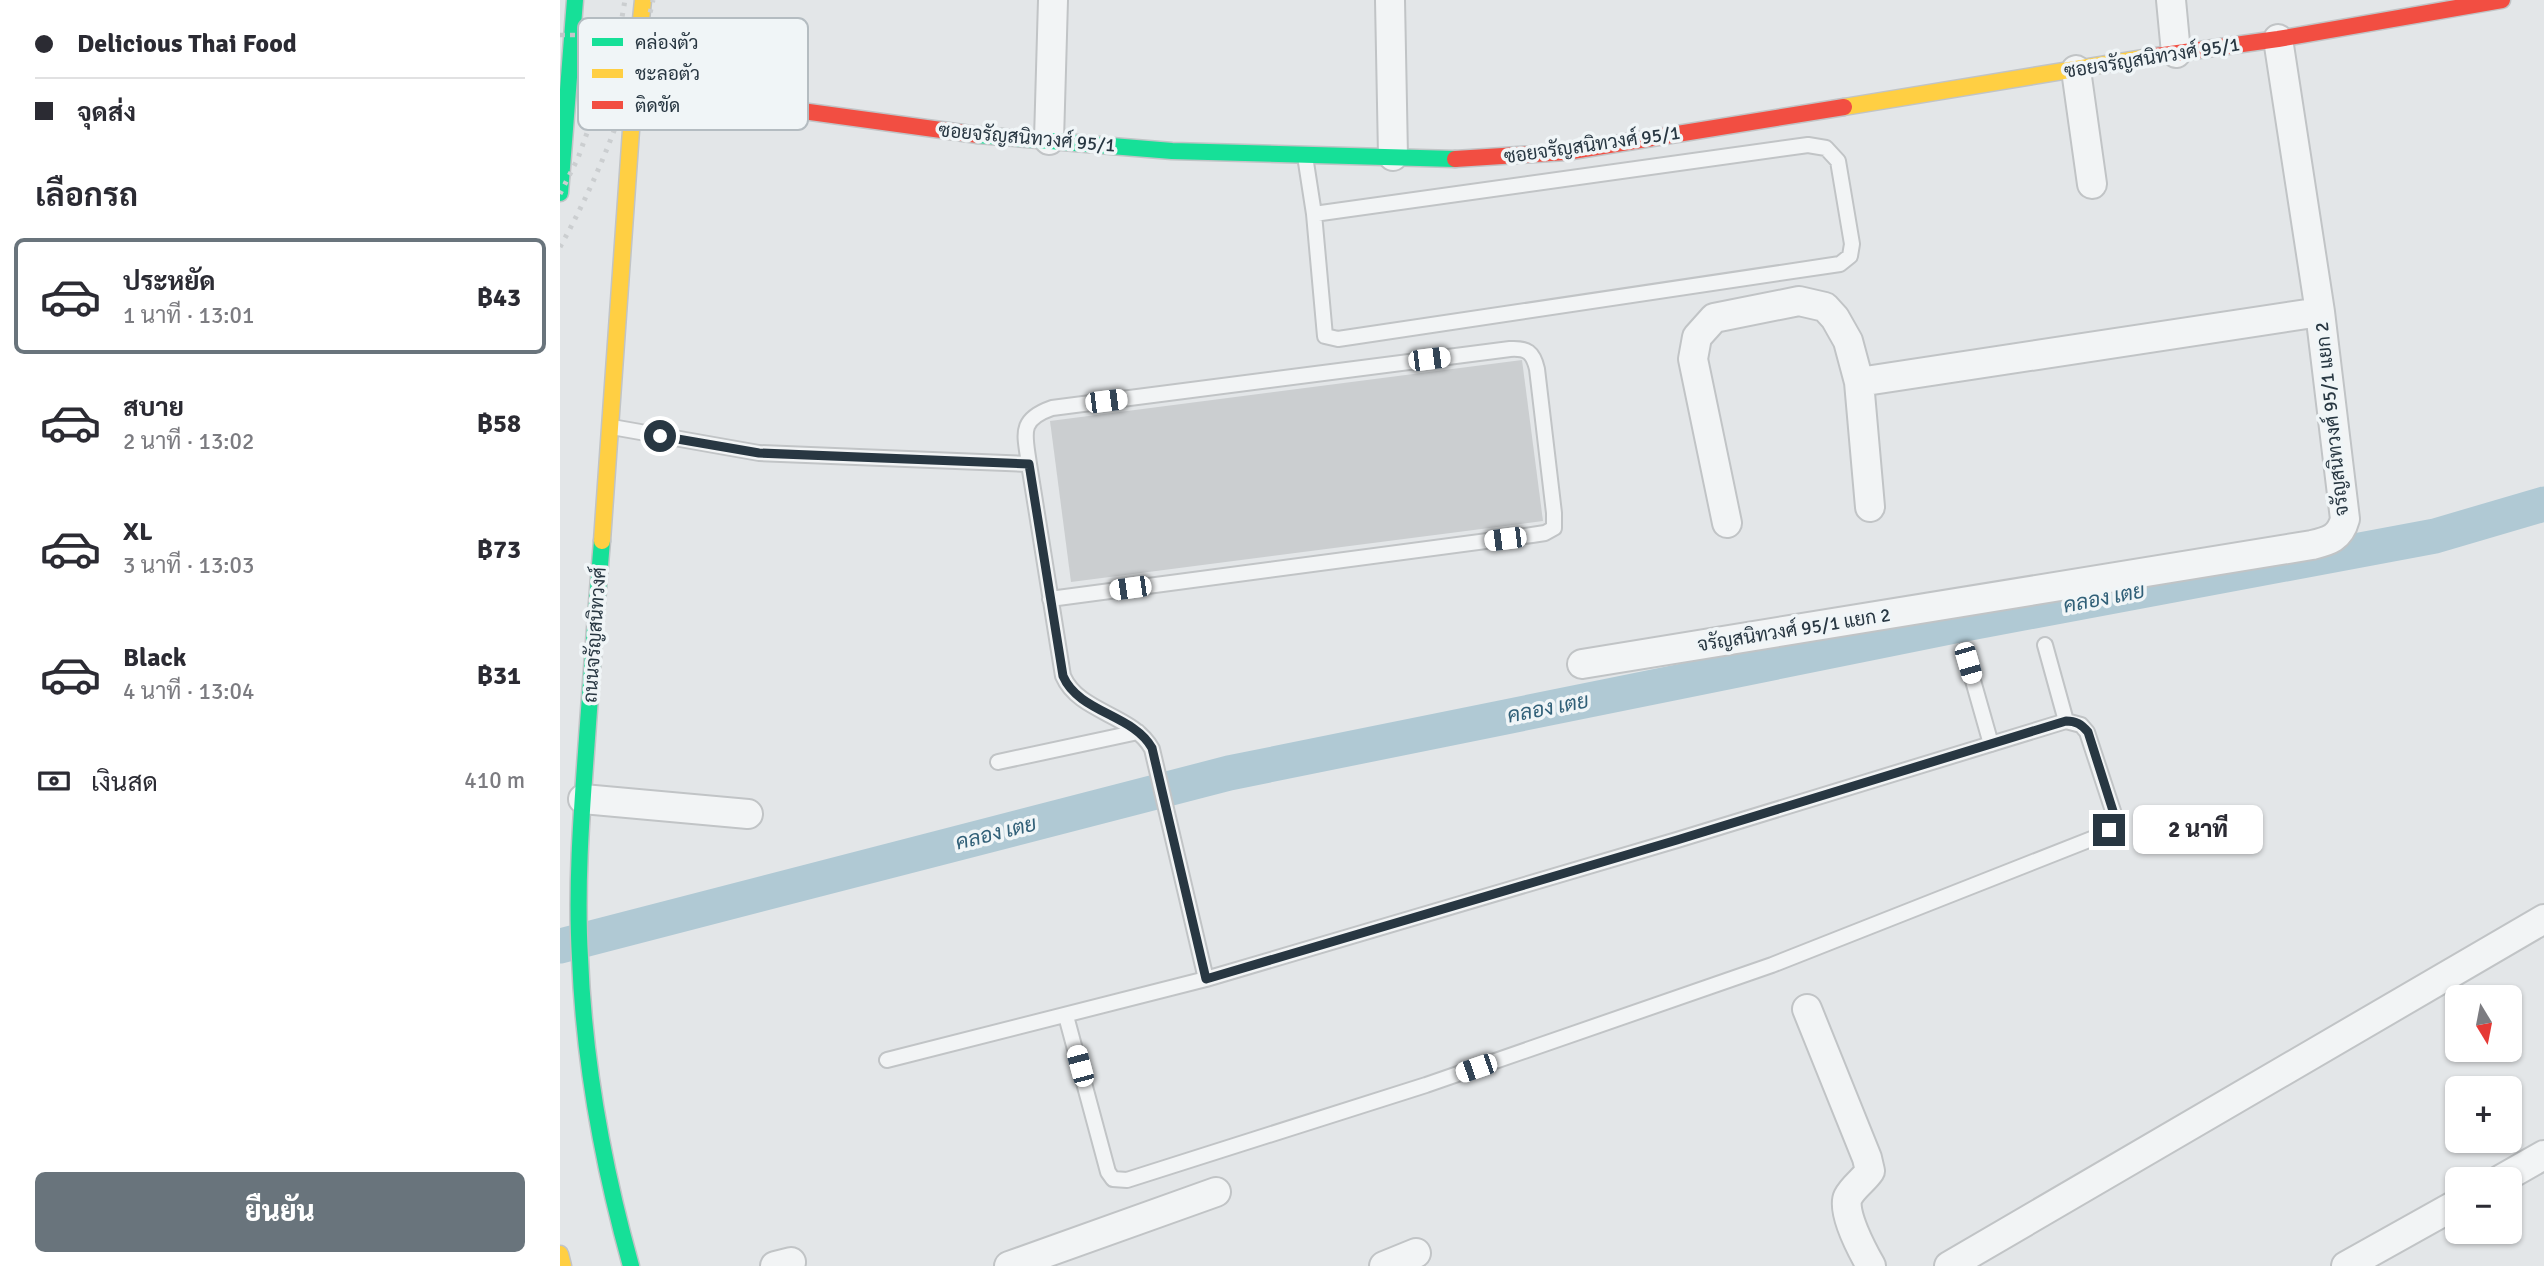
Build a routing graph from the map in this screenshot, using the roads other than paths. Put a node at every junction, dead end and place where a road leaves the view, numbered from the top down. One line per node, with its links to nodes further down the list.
1 (575, 0): 12 (street)
2 (643, 0): 8 (street, ถนนจรัญสนิทวงศ์)
3 (1053, 0): 15 (street)
4 (1390, 0): 17 (street)
5 (2171, 0): 10 (street)
6 (2502, 0): 7 (street, ซอยจรัญสนิทวงศ์ 95/1)
7 (2475, 2): 9 (street, ซอยจรัญสนิทวงศ์ 95/1)
8 (641, 18)
9 (2278, 39): 10 (street, ซอยจรัญสนิทวงศ์ 95/1); 21 (street, จรัญสนิทวงศ์ 95/1 แยก 2)
10 (2176, 54): 11 (street, ซอยจรัญสนิทวงศ์ 95/1)
11 (2076, 70): 17 (street, ซอยจรัญสนิทวงศ์ 95/1); 18 (street)
12 (564, 83): 19 (street)
13 (808, 113): 15 (street, ซอยจรัญสนิทวงศ์ 95/1)
14 (631, 130): 23 (street, ถนนจรัญสนิทวงศ์)
15 (1049, 140): 16 (street, ซอยจรัญสนิทวงศ์ 95/1)
16 (1305, 155): 17 (street, ซอยจรัญสนิทวงศ์ 95/1); 20 (lane)
17 (1393, 156)
18 (2092, 184)
19 (560, 192)
20 (1314, 214): 20 (lane)
21 (2320, 312): 22 (street); 30 (street, จรัญสนิทวงศ์ 95/1 แยก 2)
22 (1859, 382): 25 (street); 26 (street)
23 (611, 427): 24 (lane); 35 (street, ถนนจรัญสนิทวงศ์)
24 (1029, 464): 27 (lane); 27 (lane)
25 (1870, 508)
26 (1727, 523)
27 (1050, 599): 32 (lane)
28 (2045, 645): 31 (lane)
29 (1968, 663): 33 (lane)
30 (1582, 664)
31 (2066, 721): 33 (lane); 40 (lane)
32 (1138, 732): 34 (lane); 38 (lane)
33 (1991, 744): 38 (lane)
34 (999, 762)
35 (583, 799): 36 (street); 49 (street, ถนนจรัญสนิทวงศ์)
36 (748, 814)
37 (2544, 919): 53 (street)
38 (1206, 979): 40 (lane)
39 (1807, 1009): 52 (street)
40 (1066, 1016): 41 (lane)
41 (887, 1060)
42 (2544, 1155): 43 (street)
43 (2522, 1168)
44 (1216, 1192): 50 (street)
45 (2445, 1211): 54 (street)
46 (1416, 1253): 51 (street)
47 (560, 1254): 48 (street)
48 (563, 1266)
49 (631, 1266)
50 (1009, 1266)
51 (1384, 1266)
52 (1871, 1266)
53 (1950, 1266)
54 (2346, 1266)

